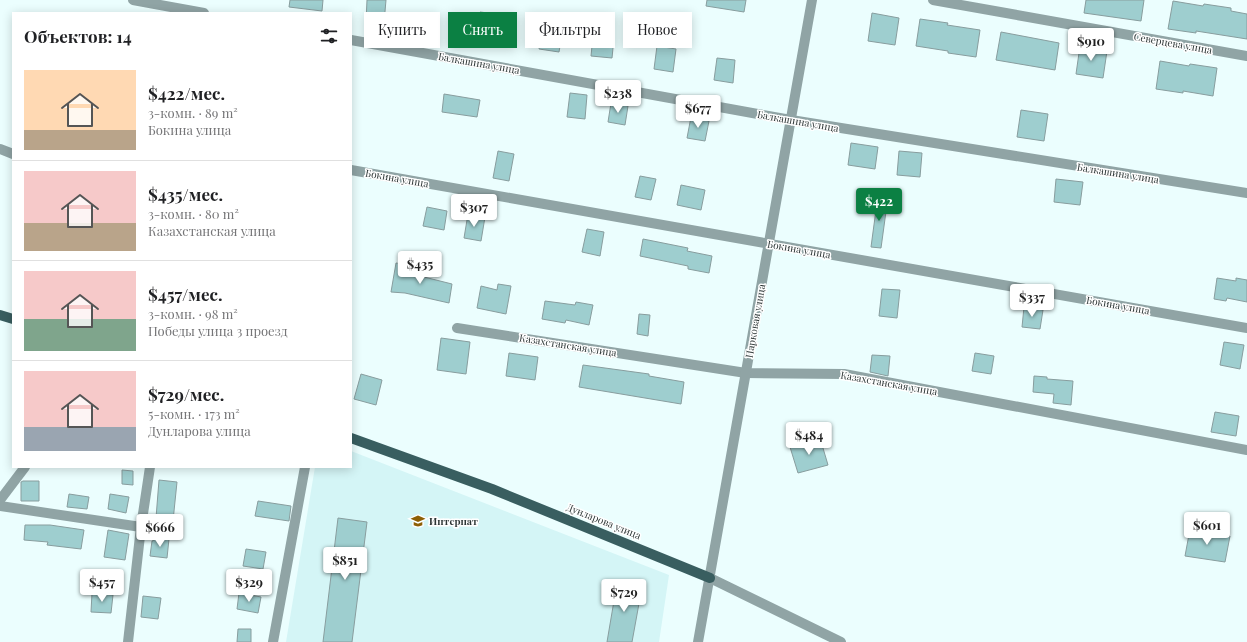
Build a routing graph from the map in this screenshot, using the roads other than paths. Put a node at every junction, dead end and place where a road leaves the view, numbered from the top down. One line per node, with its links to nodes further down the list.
1 (133, 0): 4 (street)
2 (812, 0): 7 (street, Парковая улица)
3 (933, 0): 6 (street, Северцева улица)
4 (199, 12)
5 (352, 40): 7 (street, Балкашина улица)
6 (1247, 56)
7 (791, 120): 11 (street, Балкашина улица); 12 (street, Парковая улица)
8 (0, 149): 9 (street)
9 (12, 154)
10 (352, 170): 12 (street, Бокина улица)
11 (1247, 193)
12 (768, 244): 16 (street, Бокина улица); 17 (street, Парковая улица)
13 (0, 315): 14 (main road)
14 (12, 319)
15 (457, 328): 17 (street, Казахстанская улица)
16 (1247, 328)
17 (746, 373): 19 (street, Казахстанская улица); 26 (street, Парковая улица)
18 (352, 438): 26 (main road, Дунларова улица)
19 (1247, 450)
20 (24, 468): 23 (street)
21 (150, 468): 25 (street)
22 (305, 468): 28 (street)
23 (0, 500)
24 (0, 506): 25 (street)
25 (141, 527): 27 (street)
26 (710, 578): 29 (street, Парковая улица); 30 (street, Дунларова улица)
27 (128, 642)
28 (273, 642)
29 (698, 642)
30 (841, 642)

